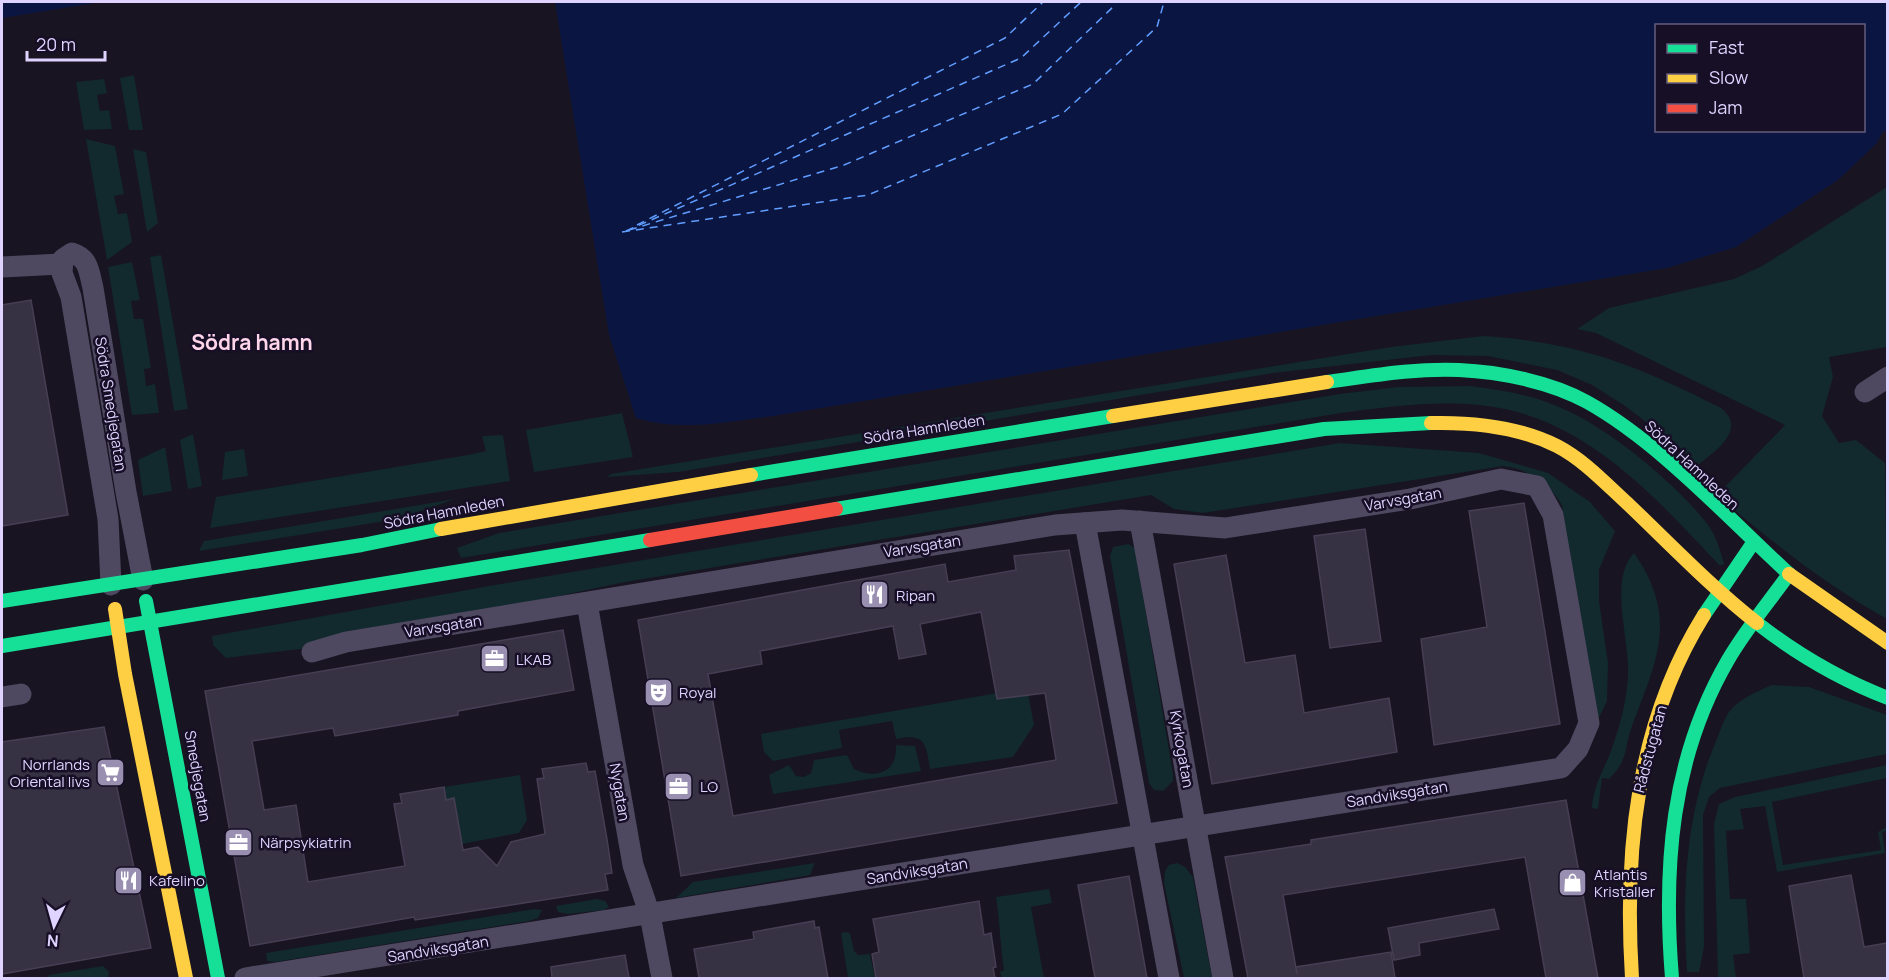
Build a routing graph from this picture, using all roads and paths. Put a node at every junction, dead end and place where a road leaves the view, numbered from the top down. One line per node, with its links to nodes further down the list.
1 (61, 264): 2 (street, Södra Smedjegatan); 9 (street, Södra Smedjegatan); 10 (street, Södra Smedjegatan)
2 (2, 267)
3 (1887, 377): 4 (street)
4 (1865, 392)
5 (1140, 521): 6 (street, Varvsgatan); 21 (street, Varvsgatan); 22 (street, Kyrkogatan)
6 (1085, 524): 13 (street, Varvsgatan); 23 (street)
7 (1753, 543): 8 (main road, Södra Hamnleden); 9 (main road, Södra Hamnleden); 11 (main road, Rådstugatan)
8 (1790, 574): 14 (main road); 17 (main road)
9 (143, 580): 10 (main road, Södra Hamnleden); 15 (main road, Smedjegatan)
10 (111, 585): 12 (main road, Södra Hamnleden); 16 (main road)
11 (1721, 590): 14 (main road); 15 (main road); 31 (main road, Rådstugatan)
12 (2, 601)
13 (587, 603): 19 (street, Varvsgatan); 24 (street, Nygatan)
14 (1756, 620): 20 (main road); 32 (main road)
15 (150, 621): 16 (main road); 26 (main road, Smedjegatan)
16 (117, 627): 18 (main road); 25 (main road)
17 (1887, 644)
18 (2, 646)
19 (312, 652)
20 (1887, 698)
21 (1580, 746): 22 (street, Sandviksgatan)
22 (1195, 825): 23 (street, Sandviksgatan); 30 (street, Kyrkogatan)
23 (1143, 833): 24 (street, Sandviksgatan); 29 (street)
24 (650, 915): 27 (street, Sandviksgatan); 28 (street, Nygatan)
25 (186, 978)
26 (218, 978)
27 (245, 978)
28 (662, 978)
29 (1169, 978)
30 (1222, 978)
31 (1632, 978)
32 (1672, 978)

